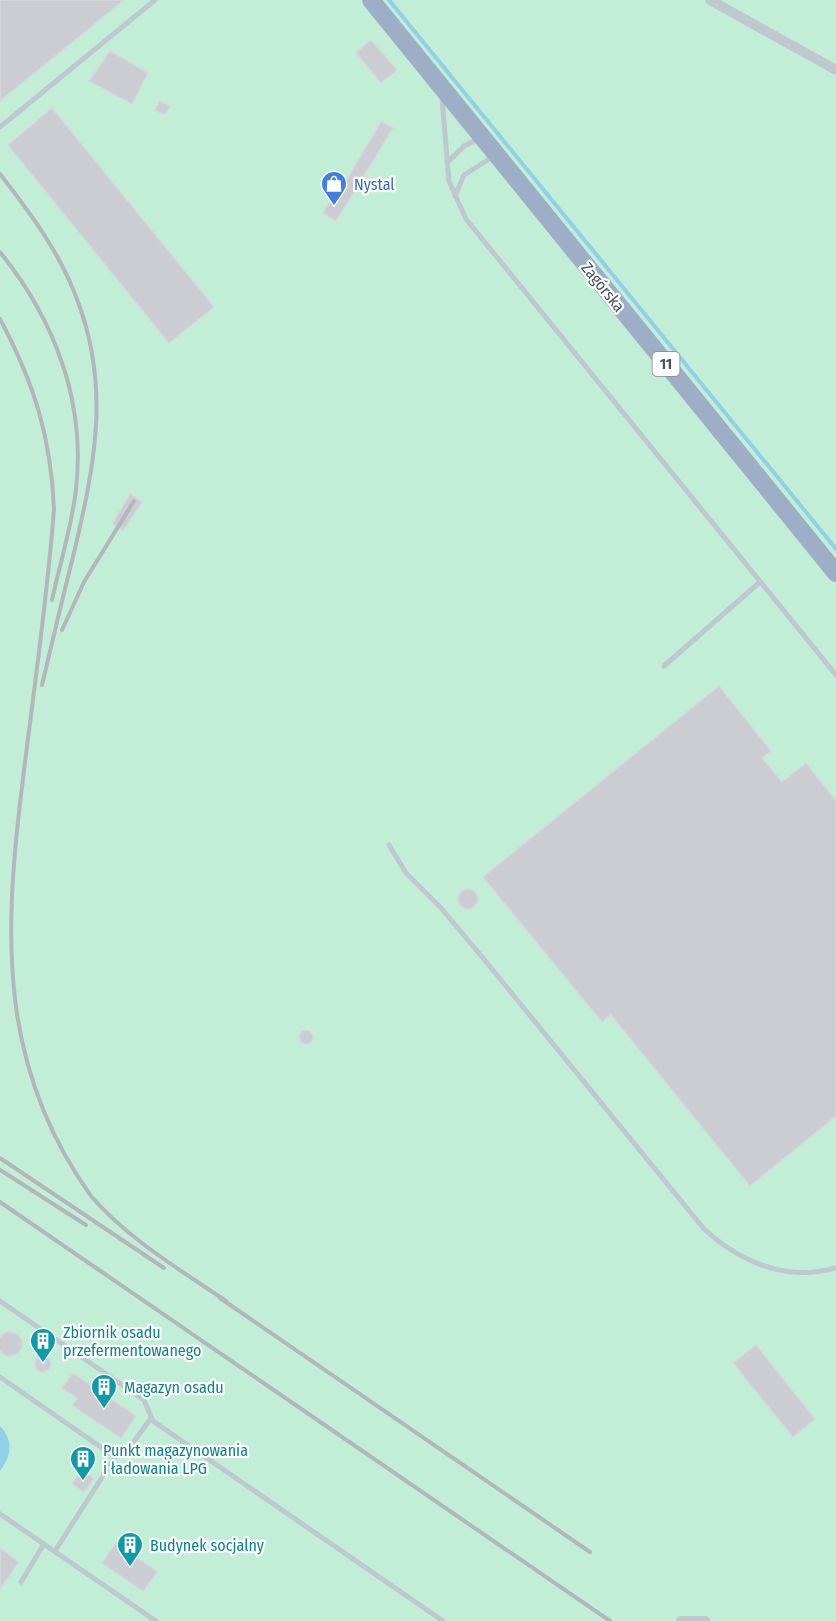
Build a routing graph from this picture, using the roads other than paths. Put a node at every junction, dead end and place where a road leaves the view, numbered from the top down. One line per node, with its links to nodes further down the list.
1 (155, 0): 6 (lane)
2 (370, 0): 5 (highway, Zagórska / 11)
3 (716, 2): 4 (street)
4 (836, 70)
5 (441, 87): 7 (highway, Zagórska / 11); 9 (lane)
6 (0, 127)
7 (482, 138): 8 (highway, Zagórska / 11); 9 (lane)
8 (496, 155): 10 (lane); 11 (highway, Zagórska / 11)
9 (447, 164): 10 (lane)
10 (455, 196): 12 (lane)
11 (836, 573)
12 (760, 582): 13 (lane); 14 (lane)
13 (664, 666)
14 (836, 675)
15 (388, 845): 16 (lane)
16 (836, 1268)
17 (0, 1301): 19 (lane)
18 (0, 1377): 20 (lane)
19 (151, 1418): 20 (lane); 26 (lane)
20 (115, 1457): 23 (lane)
21 (0, 1514): 22 (lane)
22 (44, 1544): 23 (lane); 24 (lane)
23 (55, 1551): 25 (lane)
24 (21, 1582)
25 (156, 1621)
26 (443, 1621)
27 (681, 1621): 28 (street)
28 (705, 1621)

